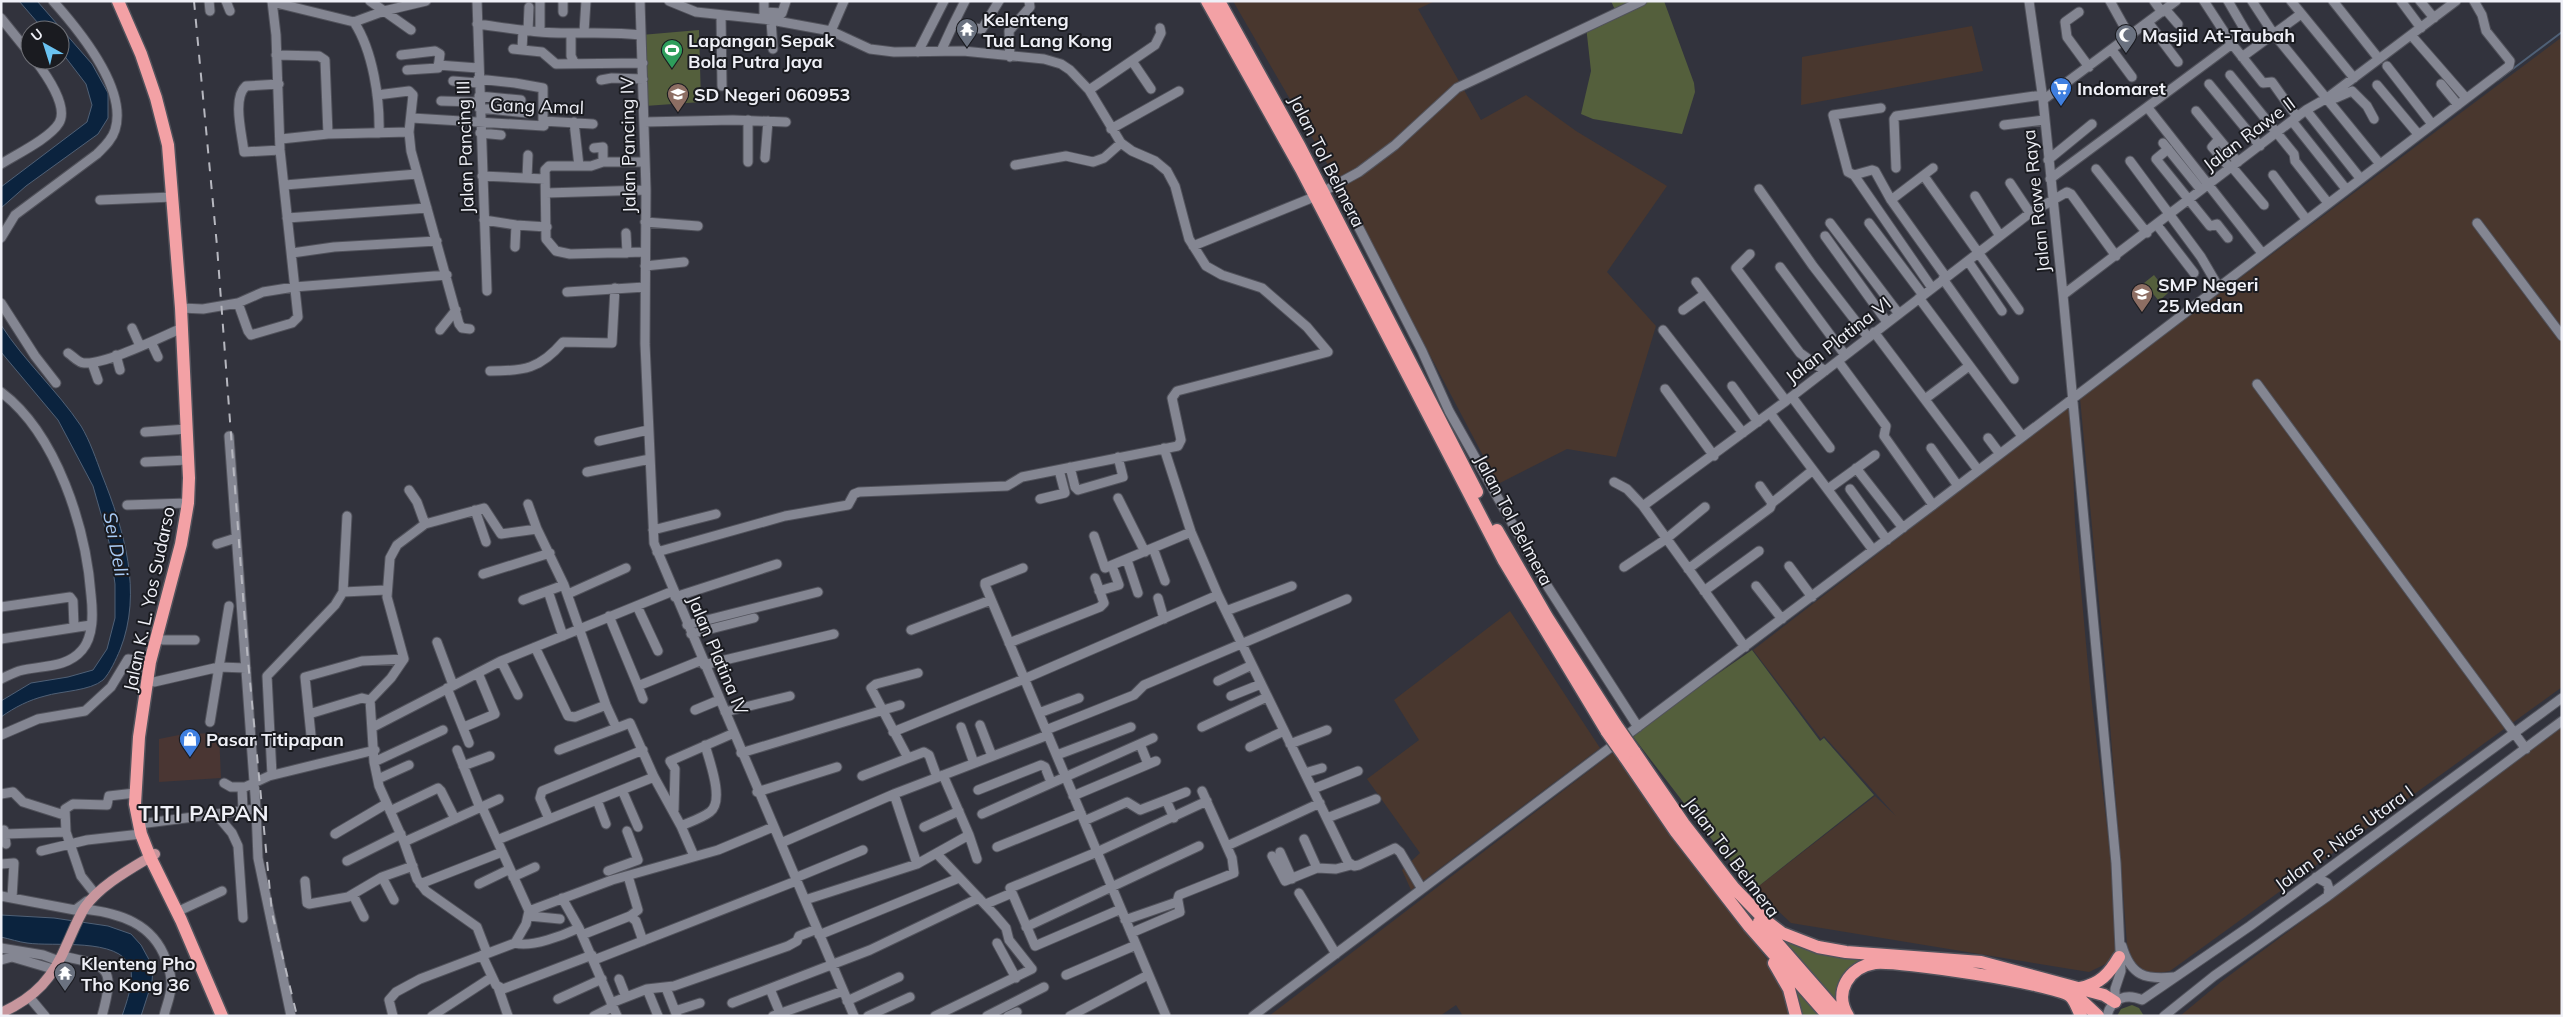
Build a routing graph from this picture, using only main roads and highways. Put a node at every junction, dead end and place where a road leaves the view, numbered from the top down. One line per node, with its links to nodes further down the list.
1 (118, 1): 5 (highway, Jalan K. L. Yos Sudarso)
2 (127, 1): 5 (highway, Jalan K. L. Yos Sudarso)
3 (1208, 1): 6 (highway, Jalan Tol Belmera)
4 (1219, 1): 6 (highway, Jalan Tol Belmera)
5 (185, 307): 7 (highway, Jalan K. L. Yos Sudarso); 7 (highway, Jalan K. L. Yos Sudarso)
6 (1612, 728): 8 (highway, Jalan Tol Belmera, bridge)
7 (144, 730): 9 (highway, Jalan K. L. Yos Sudarso); 9 (highway, Jalan K. L. Yos Sudarso)
8 (1629, 754): 11 (highway, Jalan Tol Belmera); 12 (highway, Jalan Tol Belmera)
9 (142, 827): 10 (highway, Jalan K. L. Yos Sudarso)
10 (153, 856): 16 (main road); 17 (highway, Jalan K. L. Yos Sudarso); 18 (highway, Jalan K. L. Yos Sudarso)
11 (1733, 887): 14 (highway); 21 (highway, Jalan Tol Belmera)
12 (1749, 926): 19 (highway); 20 (highway, Jalan Tol Belmera)
13 (2119, 957): 14 (highway)
14 (2072, 992): 15 (highway); 22 (highway); 23 (highway); 24 (highway)
15 (2115, 1002)
16 (1, 1013)
17 (222, 1016)
18 (228, 1016)
19 (1796, 1016)
20 (1828, 1016)
21 (1840, 1016)
22 (1848, 1016)
23 (2081, 1016)
24 (2098, 1016)

